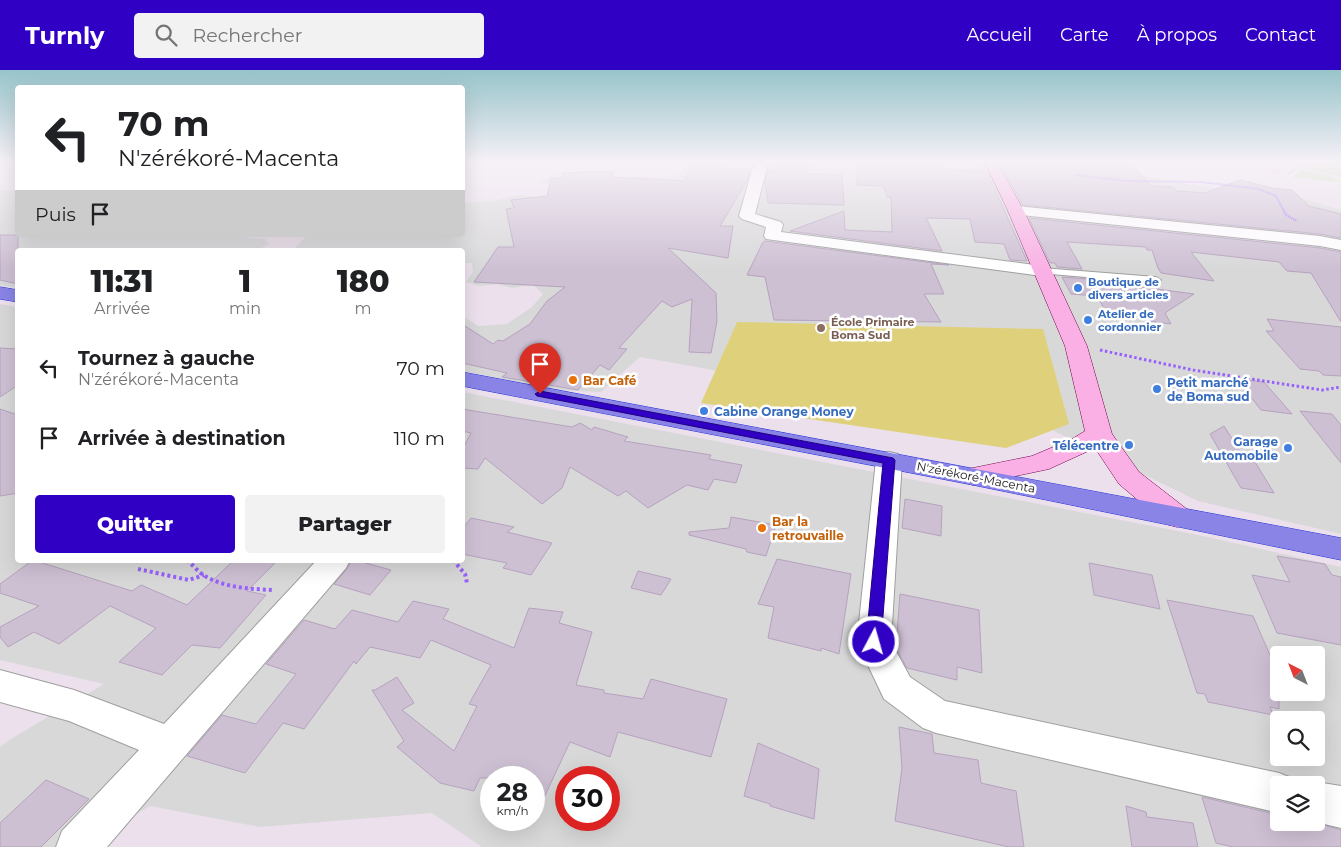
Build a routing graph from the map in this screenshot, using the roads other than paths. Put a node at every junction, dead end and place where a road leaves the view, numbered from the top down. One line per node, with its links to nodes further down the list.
1 (752, 198): 5 (street)
2 (1009, 198): 3 (street)
3 (1016, 212): 4 (street); 5 (street)
4 (1341, 245)
5 (1042, 270): 6 (lane); 10 (street)
6 (1156, 280)
7 (0, 293): 8 (highway)
8 (15, 296)
9 (465, 380): 11 (highway, N'zérékoré-Macenta)
10 (1099, 434): 12 (street); 13 (street)
11 (889, 460): 12 (highway, N'zérékoré-Macenta); 18 (street)
12 (973, 476): 13 (highway, N'zérékoré-Macenta)
13 (1177, 517): 14 (highway, N'zérékoré-Macenta)
14 (1341, 549)
15 (332, 563): 17 (street)
16 (0, 686): 17 (street)
17 (170, 744): 21 (street)
18 (1270, 791)
19 (1325, 804): 20 (street)
20 (1341, 807)
21 (78, 847)

